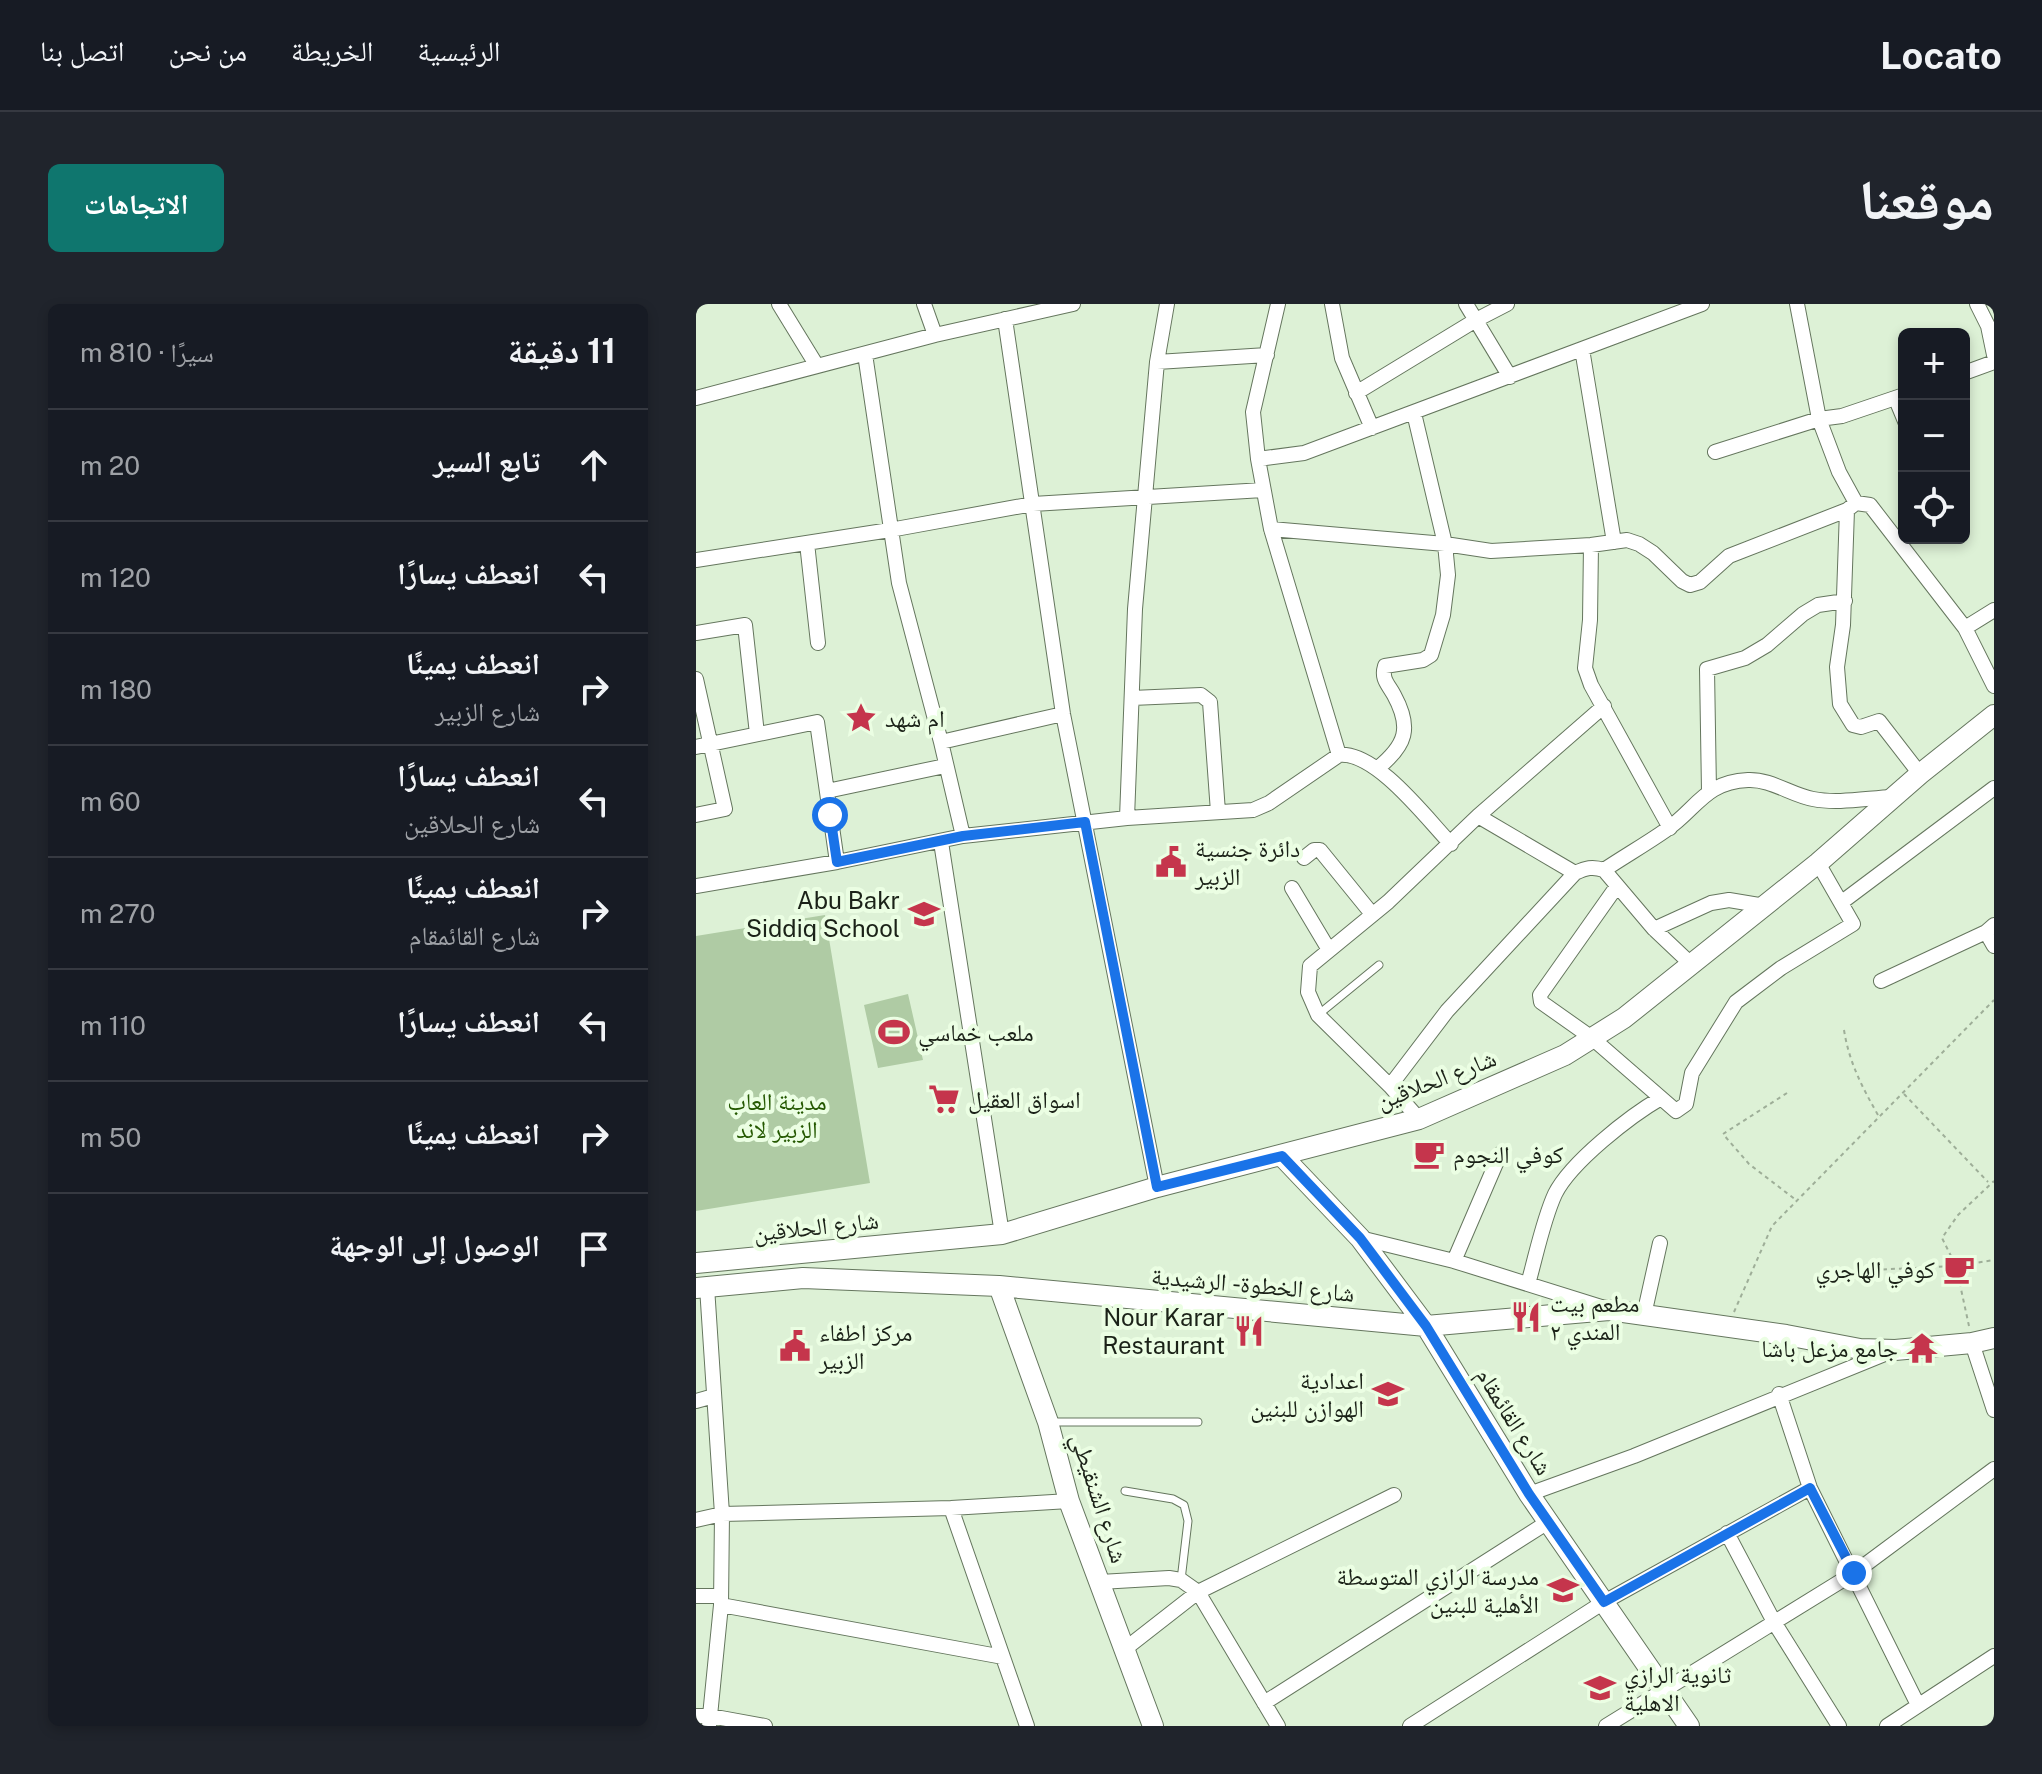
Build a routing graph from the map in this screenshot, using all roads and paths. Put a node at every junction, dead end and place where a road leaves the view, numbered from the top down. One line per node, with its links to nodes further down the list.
1 (779, 304): 22 (street)
2 (924, 304): 15 (street)
3 (1073, 304): 12 (street)
4 (1167, 304): 20 (street)
5 (1278, 304): 18 (street)
6 (1332, 304): 25 (street)
7 (1466, 304): 14 (street)
8 (1507, 304): 14 (street)
9 (1702, 304): 16 (street)
10 (1797, 304): 29 (street)
11 (1977, 304): 19 (street)
12 (1020, 309): 13 (street)
13 (1005, 319): 15 (street); 35 (street)
14 (1476, 320): 24 (street); 25 (street)
15 (935, 335): 17 (street)
16 (1582, 349): 24 (street); 39 (street)
17 (865, 354): 22 (street); 38 (street)
18 (1267, 355): 20 (street); 32 (street)
19 (1994, 355)
20 (1157, 362): 34 (street)
21 (1994, 362): 23 (street)
22 (817, 366): 27 (street)
23 (1970, 371)
24 (1510, 377): 28 (street)
25 (1356, 393): 30 (street)
26 (1898, 397): 29 (street)
27 (696, 398)
28 (1414, 413): 30 (street); 41 (street)
29 (1819, 419): 31 (street); 36 (street)
30 (1372, 428): 32 (street)
31 (1715, 452)
32 (1258, 459): 33 (street)
33 (1263, 490): 34 (street); 37 (street)
34 (1147, 497): 35 (street); 51 (street)
35 (1033, 504): 38 (street); 53 (street)
36 (1851, 506): 39 (street); 44 (street); 46 (street)
37 (1271, 529): 41 (street); 59 (street)
38 (890, 530): 40 (street); 56 (street)
39 (1614, 542): 42 (street)
40 (807, 543): 43 (street); 48 (street)
41 (1445, 544): 42 (street); 61 (street)
42 (1591, 545): 52 (street)
43 (696, 560)
44 (1845, 601): 62 (street); 65 (street)
45 (1994, 610): 46 (street)
46 (1965, 628): 50 (street)
47 (696, 633): 55 (street)
48 (818, 643)
49 (696, 679): 57 (street)
50 (1994, 686)
51 (1132, 698): 67 (street); 70 (street)
52 (1604, 706): 69 (street); 72 (street)
53 (1063, 714): 56 (street); 71 (street)
54 (1994, 715): 62 (main road, شارع الحلاقين)
55 (757, 734): 57 (street); 64 (street)
56 (941, 742): 60 (street)
57 (712, 743): 58 (street); 68 (street)
58 (696, 747)
59 (1339, 755): 61 (street); 67 (street)
60 (945, 766): 64 (street); 73 (street)
61 (1378, 768): 75 (street)
62 (1920, 774): 66 (main road, شارع الحلاقين)
63 (1994, 788): 84 (street)
64 (827, 791): 77 (street)
65 (1709, 791): 66 (street); 72 (street)
66 (1893, 797): 78 (main road, شارع الحلاقين)
67 (1218, 812): 70 (street)
68 (696, 815)
69 (1478, 816): 75 (street); 80 (street)
70 (1127, 818): 71 (street)
71 (1085, 822): 73 (street); 108 (street)
72 (1670, 828): 79 (street)
73 (963, 836): 74 (street)
74 (941, 842): 77 (street); 110 (street)
75 (1451, 844): 86 (street)
76 (1304, 858): 86 (street)
77 (837, 862): 81 (street)
78 (1818, 863): 84 (street); 85 (main road, شارع الحلاقين)
79 (1604, 870): 80 (street); 82 (street)
80 (1575, 873): 98 (street)
81 (696, 886)
82 (1617, 886): 88 (street); 97 (street)
83 (1292, 888): 90 (street)
84 (1842, 902): 101 (street)
85 (1765, 906): 88 (street); 91 (main road, شارع الحلاقين)
86 (1372, 914): 90 (street)
87 (1990, 928): 89 (street); 93 (street)
88 (1654, 929): 91 (street)
89 (1994, 946)
90 (1329, 950): 95 (street)
91 (1691, 964): 97 (main road, شارع الحلاقين)
92 (1379, 965): 95 (lane)
93 (1881, 981)
94 (1994, 1000): 99 (path)
95 (1318, 1015): 98 (street)
96 (1844, 1030): 102 (path)
97 (1592, 1038): 101 (street); 103 (main road, شارع الحلاقين)
98 (1390, 1086): 103 (street)
99 (1902, 1092): 102 (path); 107 (path)
100 (1787, 1093): 109 (path)
101 (1661, 1098): 120 (street)
102 (1879, 1116): 109 (path)
103 (1419, 1119): 105 (main road, شارع الحلاقين)
104 (1500, 1154): 115 (street)
105 (1282, 1156): 108 (main road, شارع الحلاقين); 111 (main road, شارع القائمقام)
106 (1994, 1181): 107 (path)
107 (1989, 1183): 117 (path)
108 (1157, 1187): 110 (main road, شارع الحلاقين)
109 (1797, 1201): 126 (path)
110 (1002, 1234): 113 (main road, شارع الحلاقين)
111 (1360, 1238): 115 (street); 125 (main road, شارع القائمقام)
112 (1660, 1243): 124 (street)
113 (742, 1259): 116 (main road, شارع الحلاقين); 119 (main road)
114 (1994, 1260): 117 (path)
115 (1454, 1261): 120 (street)
116 (696, 1263)
117 (1956, 1266): 118 (path); 128 (path)
118 (1827, 1272)
119 (745, 1283): 121 (main road, شارع الخطوة - الرشيدية); 122 (main road, شارع الخطوة - الرشيدية)
120 (1528, 1284): 123 (street)
121 (999, 1286): 125 (main road, شارع الخطوة - الرشيدية); 134 (main road, شارع الشنقيطي)
122 (702, 1288): 131 (street)
123 (1609, 1310): 124 (main road, شارع الخطوة - الرشيدية); 125 (main road, شارع الخطوة - الرشيدية)
124 (1644, 1315): 126 (main road, شارع الخطوة - الرشيدية)
125 (1426, 1326): 139 (main road, شارع القائمقام)
126 (1727, 1327): 129 (main road, شارع الخطوة - الرشيدية)
127 (1994, 1338): 128 (main road, شارع الخطوة - الرشيدية)
128 (1972, 1343): 129 (main road, شارع الخطوة - الرشيدية); 133 (street)
129 (1895, 1350): 130 (street)
130 (1779, 1394): 137 (street); 139 (street)
131 (714, 1396): 132 (street); 143 (street)
132 (696, 1401)
133 (1994, 1410)
134 (1048, 1422): 135 (lane); 141 (main road, شارع الشنقيطي)
135 (1198, 1422)
136 (1994, 1469): 147 (street)
137 (1810, 1488): 146 (street); 147 (street)
138 (1125, 1491): 148 (lane)
139 (1529, 1494): 145 (main road, شارع القائمقام)
140 (1394, 1495): 150 (street)
141 (1069, 1501): 142 (street); 149 (main road, شارع الشنقيطي)
142 (951, 1508): 143 (street); 157 (street)
143 (722, 1514): 144 (street); 152 (street)
144 (696, 1520)
145 (1548, 1522): 153 (main road, شارع القائمقام); 159 (street)
146 (1727, 1533): 153 (street); 154 (street)
147 (1854, 1573): 154 (street); 160 (street)
148 (1181, 1580): 149 (street); 150 (street)
149 (1100, 1582): 155 (main road, شارع الشنقيطي)
150 (1198, 1592): 155 (street); 159 (street)
151 (696, 1596): 152 (street)
152 (721, 1600): 157 (street); 161 (street)
153 (1604, 1602): 158 (main road, شارع القائمقام); 166 (street)
154 (1774, 1622): 158 (street); 169 (street)
155 (1125, 1649): 164 (main road, شارع الشنقيطي)
156 (1994, 1656): 160 (street)
157 (1003, 1657): 163 (street)
158 (1664, 1690): 167 (street); 168 (main road, شارع القائمقام)
159 (1264, 1703): 165 (street)
160 (1918, 1705): 170 (street)
161 (705, 1719): 162 (street)
162 (765, 1726)
163 (1027, 1726)
164 (1153, 1726)
165 (1278, 1726)
166 (1410, 1726)
167 (1606, 1726)
168 (1689, 1726)
169 (1839, 1726)
170 (1887, 1726)

